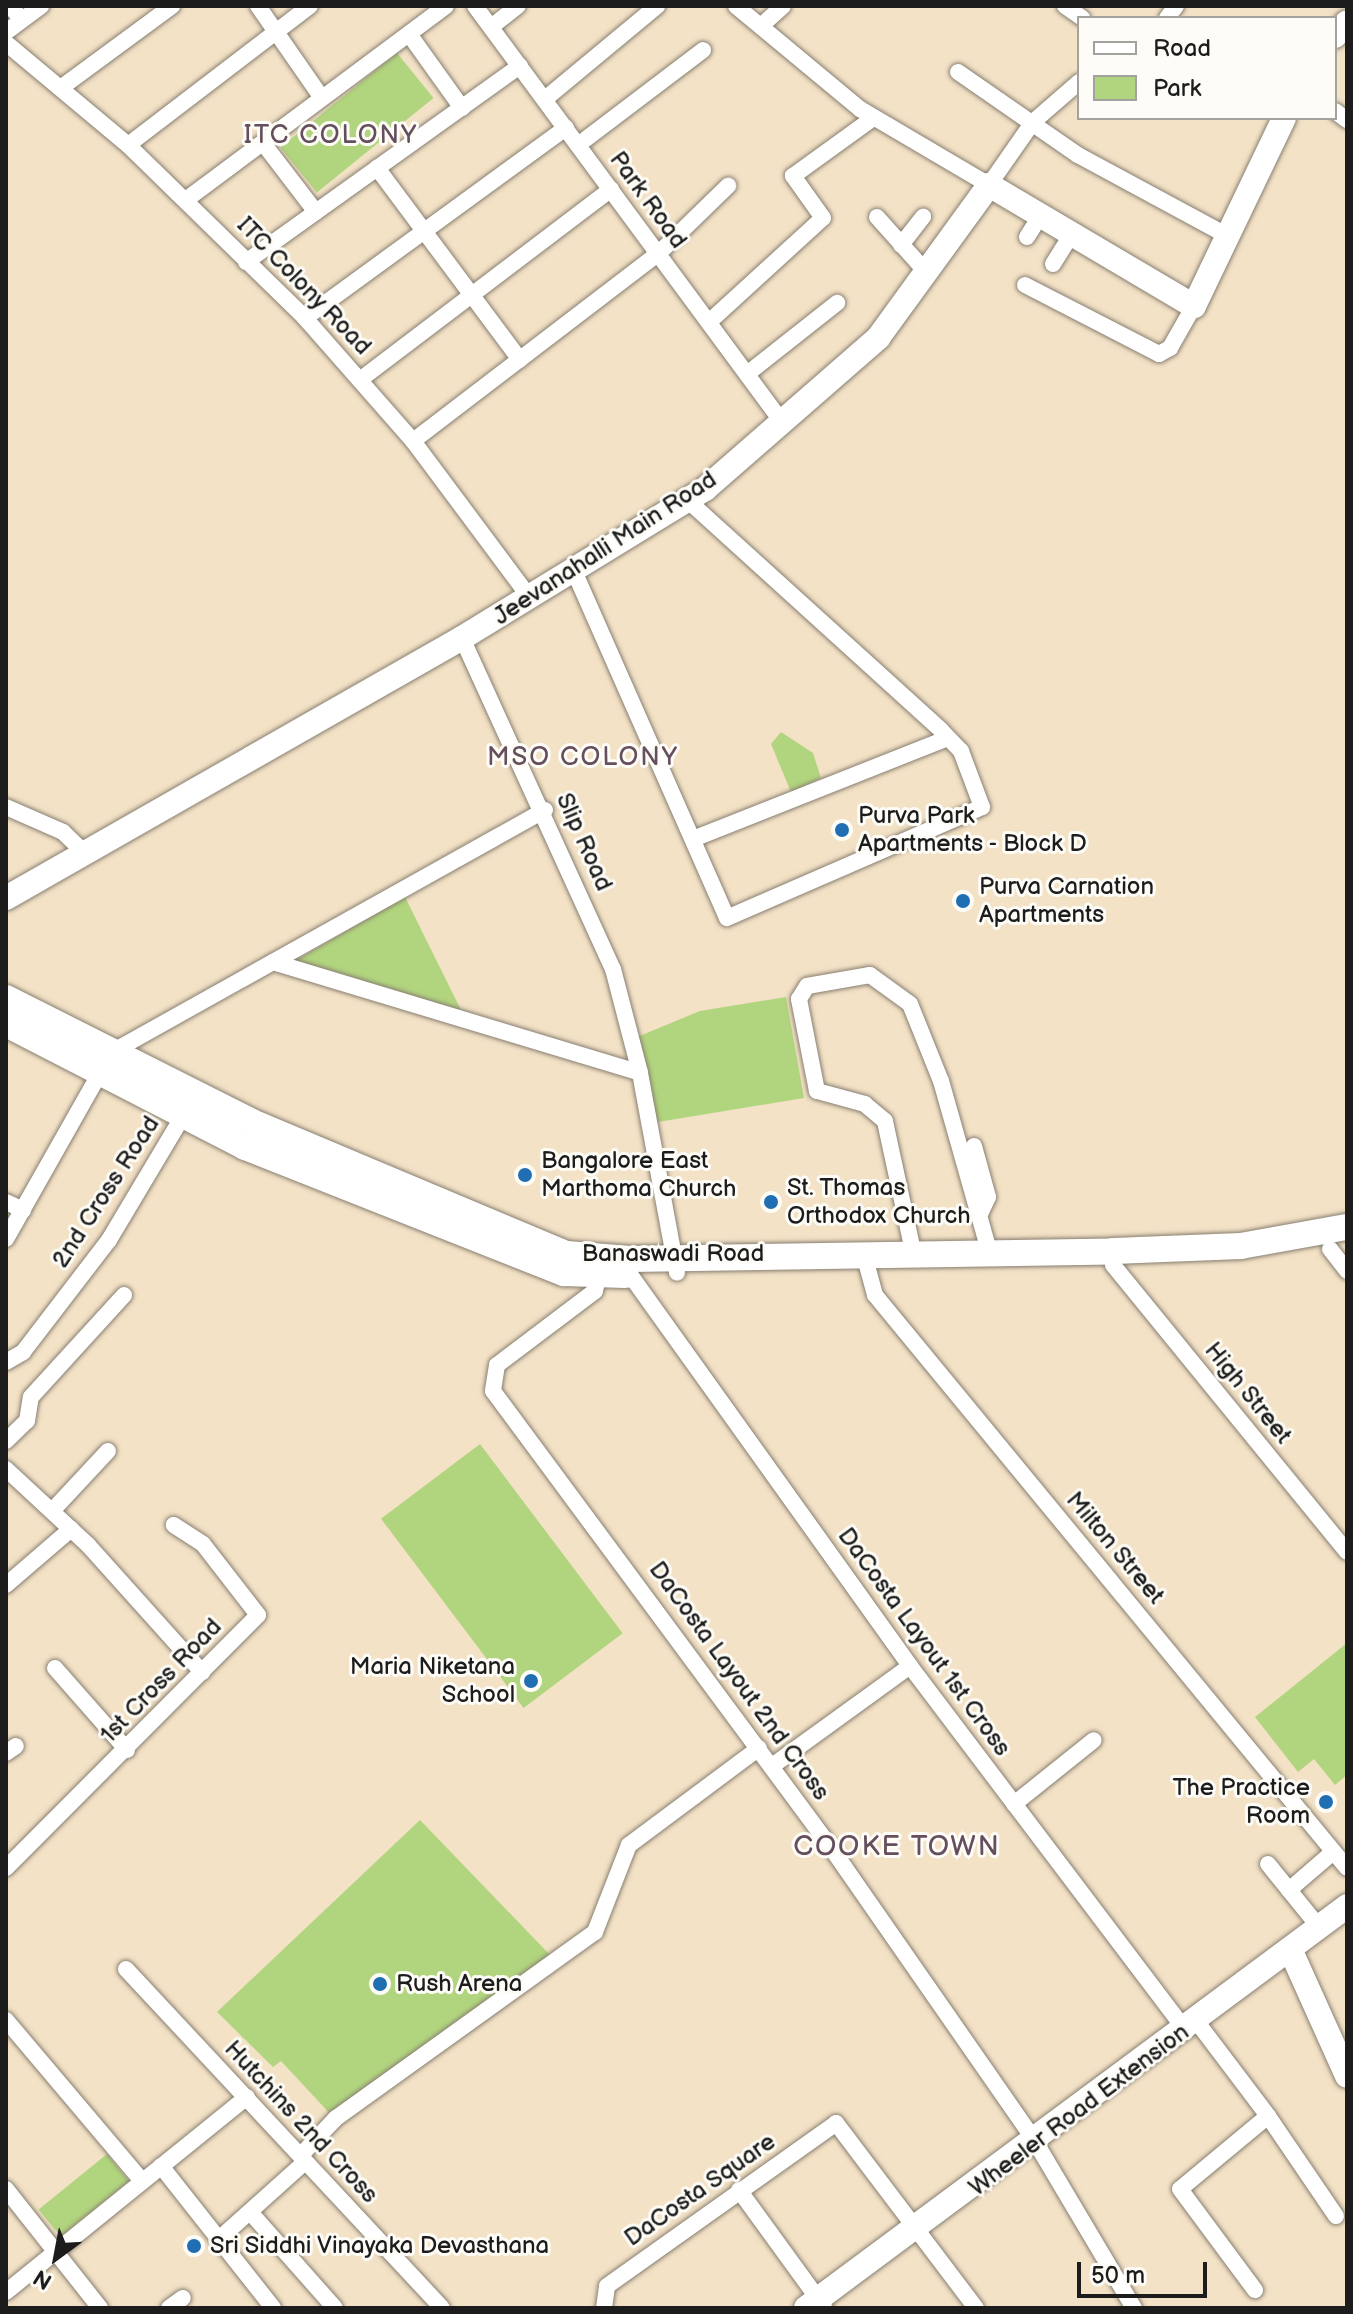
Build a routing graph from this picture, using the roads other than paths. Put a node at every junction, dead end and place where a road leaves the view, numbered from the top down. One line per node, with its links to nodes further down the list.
1 (10, 6): 12 (street)
2 (41, 6): 12 (street)
3 (172, 6): 23 (street)
4 (258, 6): 16 (street)
5 (310, 6): 16 (street)
6 (446, 6): 17 (street)
7 (475, 6): 14 (street, Park Road)
8 (518, 6): 14 (street)
9 (657, 6): 25 (street)
10 (736, 6): 13 (street)
11 (783, 6): 13 (street)
12 (22, 20): 15 (street)
13 (762, 25): 27 (street)
14 (491, 27): 20 (street, Park Road)
15 (6, 32)
16 (277, 32): 24 (street); 32 (street)
17 (409, 34): 24 (street); 26 (street)
18 (6, 43): 23 (street, ITC Colony Road)
19 (703, 50): 33 (street)
20 (520, 66): 25 (street, Park Road); 26 (street)
21 (958, 72): 29 (street)
22 (1077, 84): 29 (street)
23 (62, 87): 32 (street, ITC Colony Road)
24 (322, 98): 31 (street)
25 (545, 99): 30 (street, Park Road)
26 (462, 108): 34 (street)
27 (873, 118): 35 (street); 57 (street)
28 (1283, 120): 45 (street)
29 (1033, 122): 35 (street); 45 (street)
30 (566, 128): 33 (street, Park Road); 43 (street)
31 (263, 143): 38 (street); 39 (street)
32 (128, 145): 38 (street, ITC Colony Road)
33 (578, 145): 37 (street, Park Road)
34 (377, 168): 39 (street); 43 (street)
35 (989, 185): 40 (street); 51 (street, Jeevanahalli Main Road)
36 (728, 186): 48 (street)
37 (611, 189): 48 (street, Park Road); 53 (street)
38 (187, 199): 49 (street, ITC Colony Road)
39 (316, 212): 49 (street)
40 (1041, 215): 44 (street); 46 (street)
41 (877, 217): 47 (street)
42 (923, 217): 47 (street)
43 (424, 232): 53 (street); 56 (street)
44 (1072, 234): 50 (street); 55 (street)
45 (1228, 236): 55 (street)
46 (1027, 237)
47 (901, 245): 51 (street)
48 (658, 254): 57 (street, Park Road); 58 (street)
49 (246, 262): 56 (street, ITC Colony Road)
50 (1053, 264)
51 (927, 273): 61 (street, Jeevanahalli Main Road)
52 (1025, 285): 55 (street)
53 (469, 292): 58 (street); 60 (street)
54 (837, 303): 59 (street)
55 (1194, 306)
56 (305, 318): 60 (street, ITC Colony Road)
57 (709, 322): 59 (street, Park Road)
58 (520, 360): 62 (street)
59 (747, 374): 61 (street, Park Road)
60 (361, 379): 62 (street, ITC Colony Road)
61 (782, 422): 63 (street, Jeevanahalli Main Road)
62 (413, 441): 65 (street, ITC Colony Road)
63 (687, 500): 64 (street, Jeevanahalli Main Road); 67 (street)
64 (574, 571): 65 (street, Jeevanahalli Main Road); 70 (street)
65 (530, 598): 66 (street, Jeevanahalli Main Road)
66 (462, 638): 69 (street, Slip Road); 71 (street, Jeevanahalli Main Road)
67 (948, 738): 70 (street); 70 (street)
68 (6, 807): 71 (street)
69 (545, 810): 73 (street); 77 (street, Slip Road)
70 (693, 839)
71 (83, 851): 72 (street, Jeevanahalli Main Road)
72 (6, 898)
73 (273, 962): 76 (street); 77 (street)
74 (6, 998): 76 (main road, Banaswadi Road)
75 (6, 1024): 76 (main road, Banaswadi Road)
76 (106, 1062): 78 (main road, Banaswadi Road); 81 (street)
77 (640, 1073): 91 (street, Slip Road)
78 (190, 1105): 90 (main road, Banaswadi Road); 95 (street, 2nd Cross Road)
79 (974, 1146): 82 (street)
80 (6, 1202): 81 (street)
81 (23, 1210): 84 (street)
82 (981, 1212): 86 (street); 87 (street)
83 (1347, 1227): 87 (main road, Banaswadi Road)
84 (6, 1239)
85 (1338, 1247): 89 (main road, Banaswadi Road); 93 (street)
86 (913, 1251): 87 (main road, Banaswadi Road); 88 (main road, Banaswadi Road)
87 (989, 1251)
88 (862, 1258): 89 (main road, Banaswadi Road); 91 (main road, Banaswadi Road); 112 (street, Milton Street)
89 (1113, 1265): 102 (street, High Street)
90 (601, 1266): 92 (main road, Banaswadi Road); 108 (street, DaCosta Layout 2nd Cross)
91 (676, 1266): 92 (main road, Banaswadi Road)
92 (631, 1268): 104 (street, DaCosta Layout 1st Cross)
93 (1347, 1271)
94 (124, 1295): 96 (street)
95 (6, 1362)
96 (6, 1441)
97 (108, 1451): 99 (street)
98 (6, 1469): 99 (street)
99 (52, 1511): 101 (street)
100 (174, 1525): 106 (street, 1st Cross Road)
101 (71, 1529): 103 (street); 106 (street)
102 (1347, 1552)
103 (6, 1585)
104 (910, 1666): 110 (street); 111 (street, DaCosta Layout 1st Cross)
105 (55, 1668): 109 (street)
106 (202, 1672): 109 (street, 1st Cross Road)
107 (1094, 1740): 111 (street)
108 (759, 1748): 110 (street, DaCosta Layout 2nd Cross); 127 (street)
109 (127, 1750): 114 (street, 1st Cross Road)
110 (772, 1766): 126 (street, DaCosta Layout 2nd Cross)
111 (1014, 1804): 122 (street, DaCosta Layout 1st Cross)
112 (1333, 1852): 115 (street, Milton Street); 116 (street)
113 (1268, 1864): 116 (street)
114 (6, 1868)
115 (1347, 1868)
116 (1289, 1890): 118 (street)
117 (1347, 1906): 118 (street, Wheeler Road Extension)
118 (1319, 1927): 119 (street, Wheeler Road Extension)
119 (1290, 1949): 122 (street, Wheeler Road Extension); 123 (street)
120 (126, 1969): 124 (street, Hutchins 2nd Cross)
121 (6, 2020): 129 (street)
122 (1191, 2027): 125 (street, DaCosta Layout 1st Cross); 126 (street, Wheeler Road Extension)
123 (1347, 2076)
124 (247, 2097): 127 (street, Hutchins 2nd Cross); 128 (street)
125 (1268, 2116): 133 (street, DaCosta Layout 1st Cross); 137 (street)
126 (1036, 2142): 134 (street, Wheeler Road Extension); 148 (street, DaCosta Layout 2nd Cross)
127 (303, 2158): 132 (street); 146 (street, Hutchins 2nd Cross)
128 (161, 2166): 129 (street); 135 (street)
129 (142, 2181): 136 (street)
130 (6, 2189): 136 (street)
131 (739, 2190): 134 (street, DaCosta Square); 140 (street, DaCosta Square); 141 (street)
132 (250, 2212): 135 (street); 145 (street)
133 (1336, 2216)
134 (918, 2229): 141 (street, Wheeler Road Extension); 147 (street)
135 (218, 2240): 144 (street)
136 (55, 2249): 138 (street); 142 (street)
137 (1255, 2290)
138 (6, 2292)
139 (183, 2298): 143 (street)
140 (602, 2305)
141 (817, 2305)
142 (100, 2308)
143 (169, 2308)
144 (273, 2308)
145 (335, 2308)
146 (442, 2308)
147 (976, 2308)
148 (1134, 2308)

